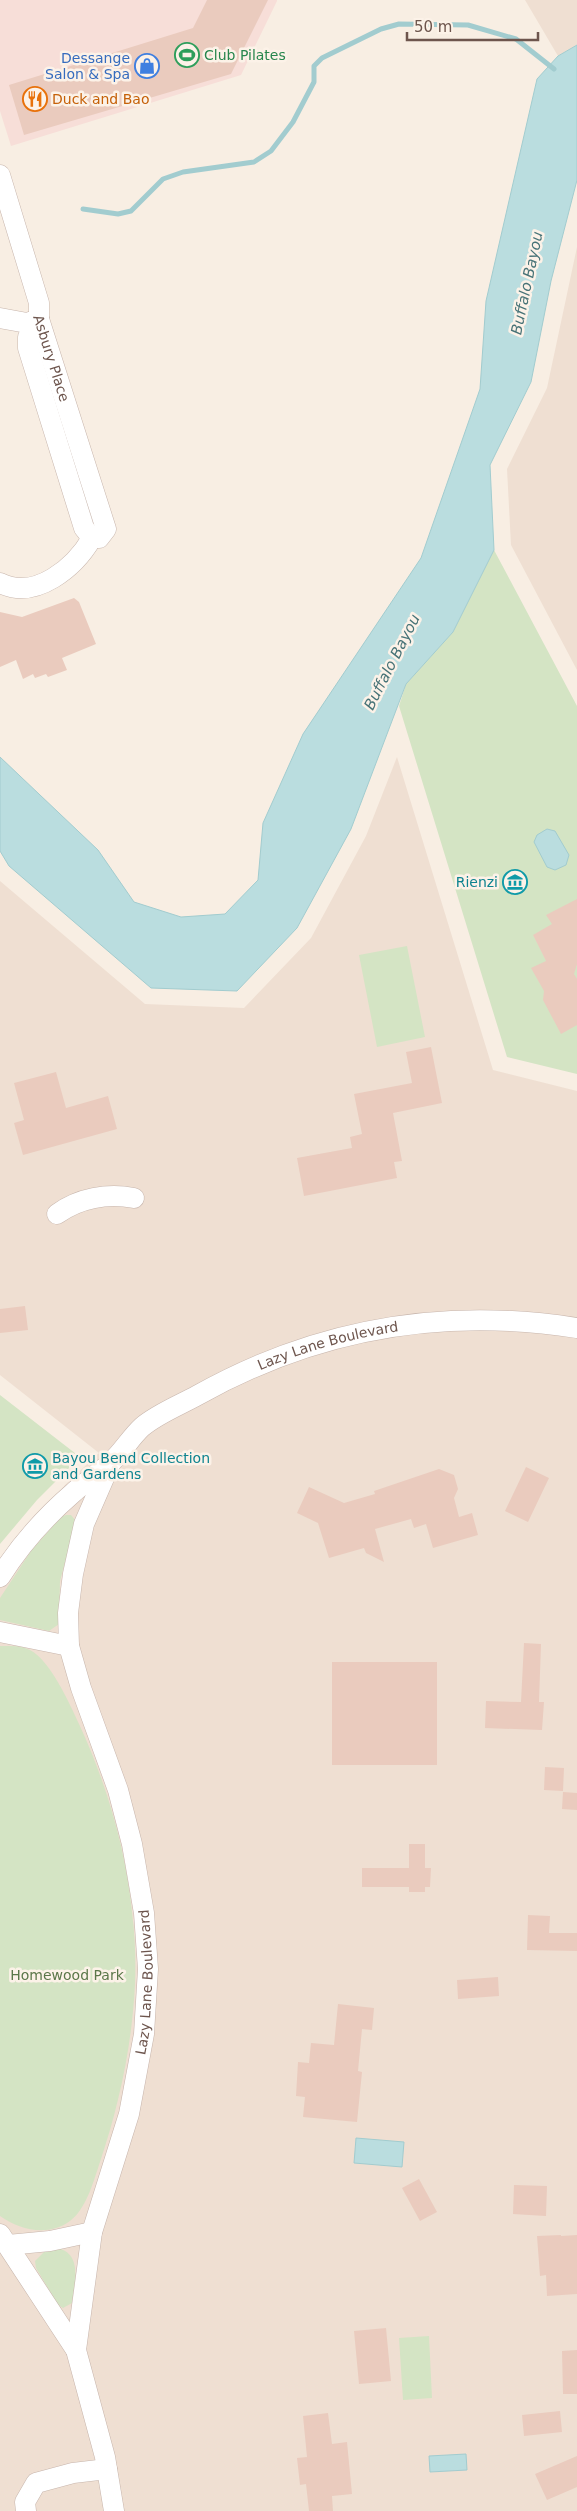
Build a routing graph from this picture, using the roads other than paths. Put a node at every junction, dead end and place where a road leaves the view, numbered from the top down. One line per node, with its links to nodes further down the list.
1 (0, 175): 3 (street)
2 (0, 318): 3 (street)
3 (39, 319): 4 (street, Asbury Place); 5 (street, Asbury Place)
4 (81, 450): 5 (street); 6 (street, Asbury Place)
5 (62, 455): 6 (street, Asbury Place)
6 (92, 538): 7 (street)
7 (0, 583)
8 (134, 1198): 9 (street)
9 (57, 1214)
10 (577, 1328): 11 (street, Lazy Lane Boulevard)
11 (111, 1462): 12 (street, Lazy Lane Boulevard); 14 (street, Lazy Lane Boulevard)
12 (3, 1565)
13 (0, 1632): 14 (street)
14 (69, 1646): 15 (street, Lazy Lane Boulevard)
15 (92, 2232): 16 (street, Lazy Lane Boulevard); 17 (street, Lazy Lane Boulevard)
16 (4, 2240): 17 (street, Lazy Lane Boulevard)
17 (76, 2350): 18 (street, Lazy Lane Boulevard)
18 (107, 2469): 19 (street); 20 (street, Lazy Lane Boulevard)
19 (26, 2511)
20 (114, 2511)

